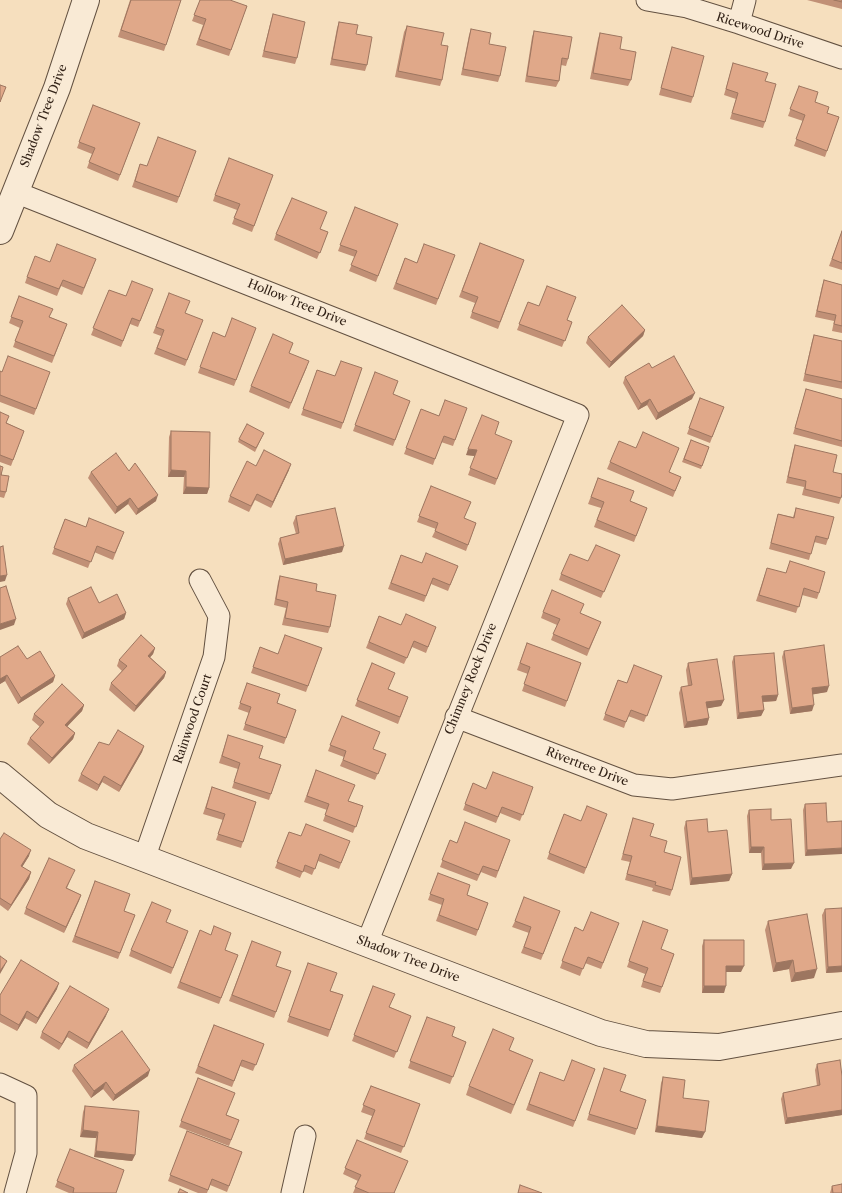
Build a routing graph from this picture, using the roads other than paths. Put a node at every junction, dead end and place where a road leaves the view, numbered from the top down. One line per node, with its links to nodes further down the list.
1 (86, 0): 6 (street, Shadow Tree Drive)
2 (647, 0): 4 (street, Ricewood Drive)
3 (745, 0): 4 (street)
4 (739, 23): 5 (street, Ricewood Drive)
5 (842, 58)
6 (15, 192): 7 (street, Shadow Tree Drive); 8 (street, Hollow Tree Drive)
7 (0, 231)
8 (578, 415): 10 (street, Chimney Rock Drive)
9 (200, 580): 13 (street, Rainwood Court)
10 (456, 717): 11 (street, Rivertree Drive); 14 (street, Chimney Rock Drive)
11 (842, 765)
12 (0, 775): 13 (street, Shadow Tree Drive)
13 (144, 859): 14 (street, Shadow Tree Drive)
14 (367, 943): 15 (street, Shadow Tree Drive)
15 (842, 1025)
16 (0, 1084): 18 (street)
17 (306, 1136): 19 (street)
18 (15, 1193)
19 (292, 1193)

